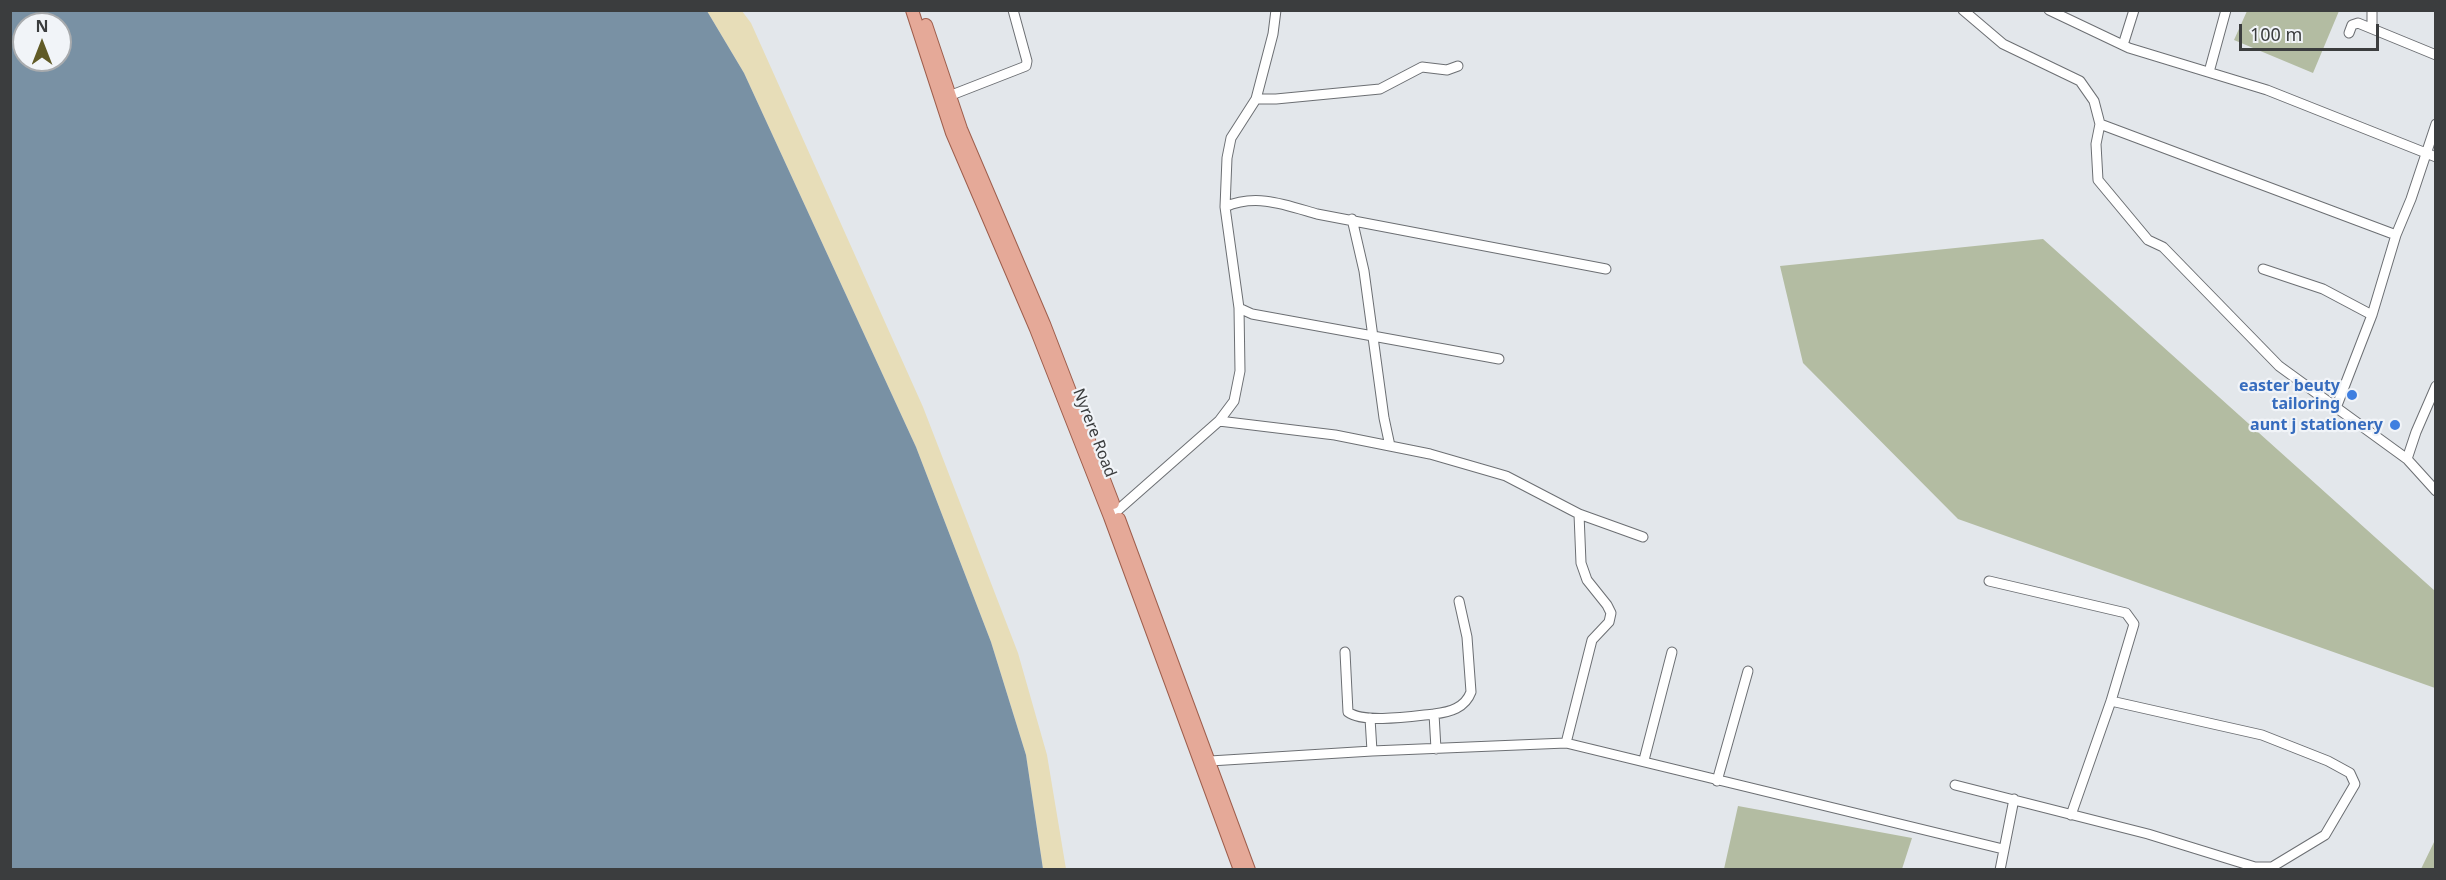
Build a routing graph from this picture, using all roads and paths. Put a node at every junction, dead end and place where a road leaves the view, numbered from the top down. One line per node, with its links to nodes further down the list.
1 (912, 10): 37 (main road, Nyrere Road)
2 (921, 10): 16 (main road, Nyrere Road)
3 (1013, 10): 16 (street)
4 (1275, 10): 17 (street)
5 (1963, 10): 18 (street)
6 (2049, 10): 12 (street)
7 (2134, 10): 12 (street)
8 (2226, 10): 15 (street)
9 (2372, 10): 10 (street)
10 (2372, 27): 11 (street); 13 (street)
11 (2349, 33)
12 (2123, 45): 15 (street)
13 (2436, 55)
14 (1458, 66): 17 (street)
15 (2209, 72): 20 (street)
16 (949, 96): 37 (main road, Nyrere Road)
17 (1256, 99): 21 (street)
18 (2100, 124): 23 (street); 32 (street)
19 (2436, 124): 20 (street)
20 (2431, 156): 23 (street)
21 (1224, 207): 22 (street); 26 (street)
22 (1352, 219): 24 (street); 28 (street)
23 (2396, 235): 27 (street)
24 (1606, 269)
25 (2264, 269): 27 (street)
26 (1239, 308): 28 (street); 33 (street)
27 (2373, 315): 32 (street)
28 (1372, 336): 29 (street); 34 (street)
29 (1499, 359)
30 (2436, 386): 31 (street)
31 (2433, 404): 35 (street)
32 (2337, 408): 35 (street)
33 (1219, 421): 34 (street); 37 (street)
34 (1390, 446): 38 (street)
35 (2407, 459): 36 (street)
36 (2436, 491)
37 (1113, 514): 52 (main road, Nyrere Road); 58 (main road, Nyrere Road)
38 (1579, 514): 39 (street); 48 (street)
39 (1643, 537)
40 (1989, 580): 45 (street)
41 (1459, 601): 46 (street)
42 (1345, 652): 47 (street)
43 (1672, 652): 51 (street)
44 (1748, 671): 53 (street)
45 (2111, 701): 56 (street); 56 (street)
46 (1434, 714): 47 (street); 49 (street)
47 (1370, 718): 50 (street)
48 (1566, 743): 49 (street); 51 (street)
49 (1436, 749): 50 (street)
50 (1371, 751): 52 (street)
51 (1644, 760): 53 (street)
52 (1210, 761): 59 (main road, Nyrere Road)
53 (1718, 781): 57 (street)
54 (1955, 785): 55 (street)
55 (2014, 799): 56 (street); 57 (street)
56 (2071, 814)
57 (2003, 849): 60 (street)
58 (1240, 870)
59 (1249, 870)
60 (2000, 870)

